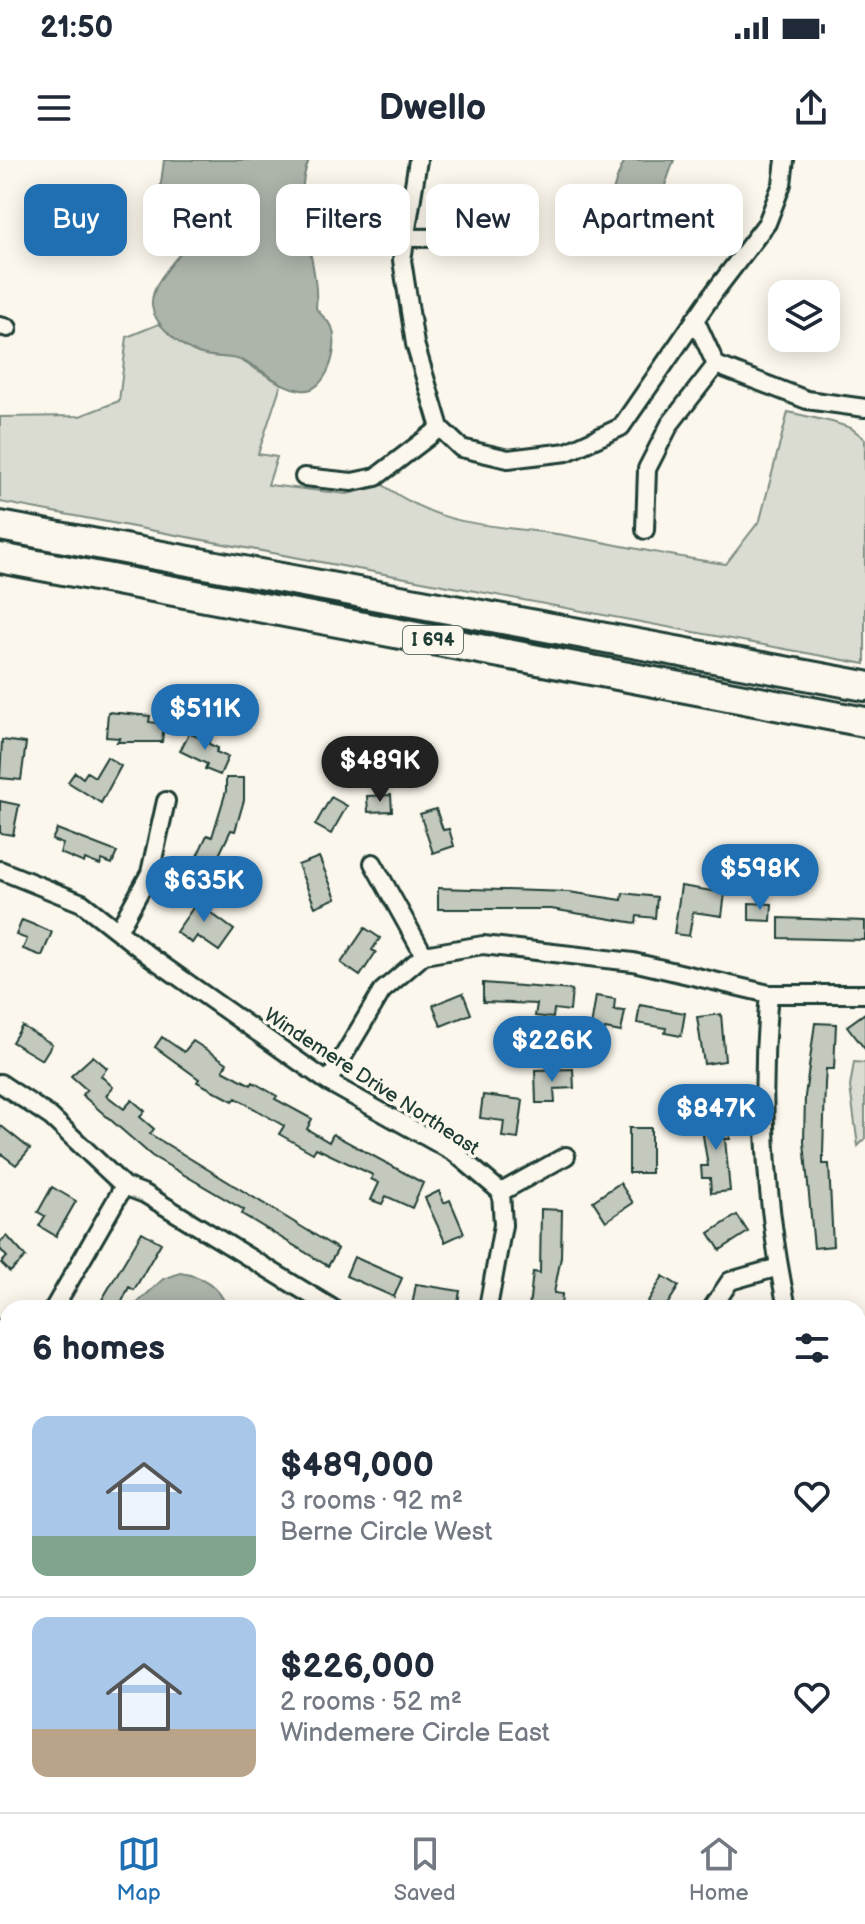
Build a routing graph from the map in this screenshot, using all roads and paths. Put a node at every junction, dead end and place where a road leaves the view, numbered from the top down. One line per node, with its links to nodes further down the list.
1 (418, 160): 3 (street)
2 (785, 160): 5 (street)
3 (410, 212)
4 (403, 256): 8 (street)
5 (695, 319): 6 (street); 8 (street)
6 (716, 365): 7 (street); 11 (street)
7 (865, 408)
8 (440, 428): 9 (street)
9 (304, 477)
10 (0, 526): 13 (highway, I 694)
11 (645, 530)
12 (0, 558): 14 (highway, I 694)
13 (865, 686)
14 (865, 722)
15 (166, 801): 18 (street)
16 (373, 863): 19 (street)
17 (0, 870): 18 (street, Windemere Drive Northeast)
18 (118, 931): 22 (street, Windemere Drive Northeast)
19 (424, 955): 20 (street); 22 (street)
20 (769, 994): 21 (street); 27 (street)
21 (865, 994)
22 (328, 1082): 26 (street, Windemere Drive Northeast)
23 (0, 1083): 25 (street)
24 (566, 1156): 26 (street)
25 (124, 1186): 28 (street); 29 (street)
26 (501, 1192): 30 (street)
27 (779, 1267): 31 (street); 32 (street)
28 (59, 1300)
29 (319, 1300)
30 (489, 1300)
31 (717, 1300)
32 (785, 1300)

